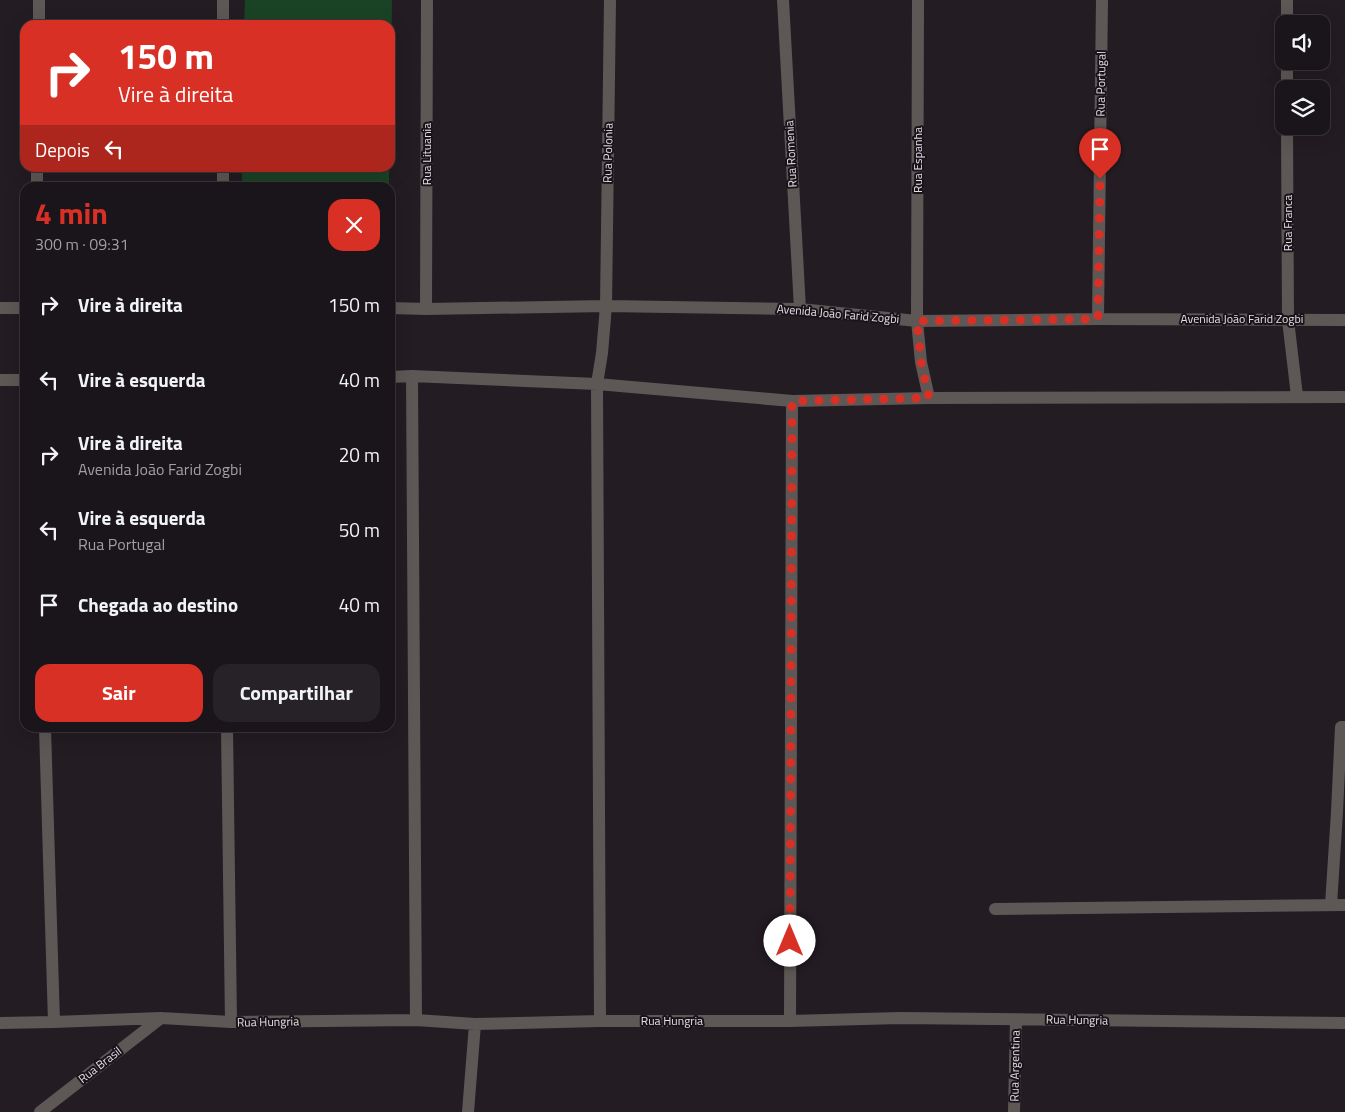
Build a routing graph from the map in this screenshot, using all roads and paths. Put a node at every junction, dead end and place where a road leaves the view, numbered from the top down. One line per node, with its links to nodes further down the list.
1 (39, 0): 10 (street)
2 (223, 0): 11 (street)
3 (427, 0): 17 (street, Rua Lituania)
4 (610, 0): 13 (street, Rua Polonia)
5 (783, 0): 18 (street, Rua Romenia)
6 (918, 0): 22 (street, Rua Espanha)
7 (1102, 0): 19 (street, Rua Portugal)
8 (1287, 0): 9 (street)
9 (1287, 15)
10 (39, 20)
11 (223, 20)
12 (1287, 135): 20 (street, Rua Franca)
13 (606, 306): 17 (street, Avenida João Farid Zogbi); 18 (street, Avenida João Farid Zogbi); 27 (street, Rua Polonia)
14 (0, 308): 15 (street)
15 (20, 308)
16 (395, 308): 17 (street, Avenida João Farid Zogbi)
17 (426, 309)
18 (800, 309): 22 (street, Avenida João Farid Zogbi)
19 (1098, 319): 20 (street, Avenida João Farid Zogbi); 22 (street, Avenida João Farid Zogbi)
20 (1288, 320): 21 (street, Avenida João Farid Zogbi); 28 (street, Rua Franca)
21 (1345, 320)
22 (917, 321): 30 (street, Rua Espanha)
23 (395, 376): 24 (street)
24 (412, 376): 27 (street); 39 (street)
25 (0, 380): 26 (street)
26 (20, 380)
27 (597, 384): 31 (street); 40 (street, Rua Polonia)
28 (1298, 396): 29 (street); 30 (street)
29 (1345, 397)
30 (929, 398): 31 (street)
31 (792, 401): 42 (street)
32 (1345, 727): 35 (street)
33 (45, 732): 43 (street)
34 (227, 732): 44 (street)
35 (1331, 905): 36 (street); 37 (street)
36 (1345, 905)
37 (995, 909)
38 (161, 1018): 43 (street, Rua Hungria); 44 (street, Rua Hungria); 48 (street, Rua Brasil)
39 (416, 1020): 44 (street, Rua Hungria); 47 (street, Rua Hungria)
40 (600, 1020): 42 (street, Rua Hungria); 47 (street, Rua Hungria)
41 (1016, 1020): 42 (street, Rua Hungria); 46 (street, Rua Hungria); 50 (street, Rua Argentina)
42 (790, 1021)
43 (54, 1022): 45 (street, Rua Hungria)
44 (231, 1022)
45 (0, 1023)
46 (1345, 1023)
47 (475, 1024): 49 (street)
48 (40, 1112)
49 (468, 1112)
50 (1014, 1112)

